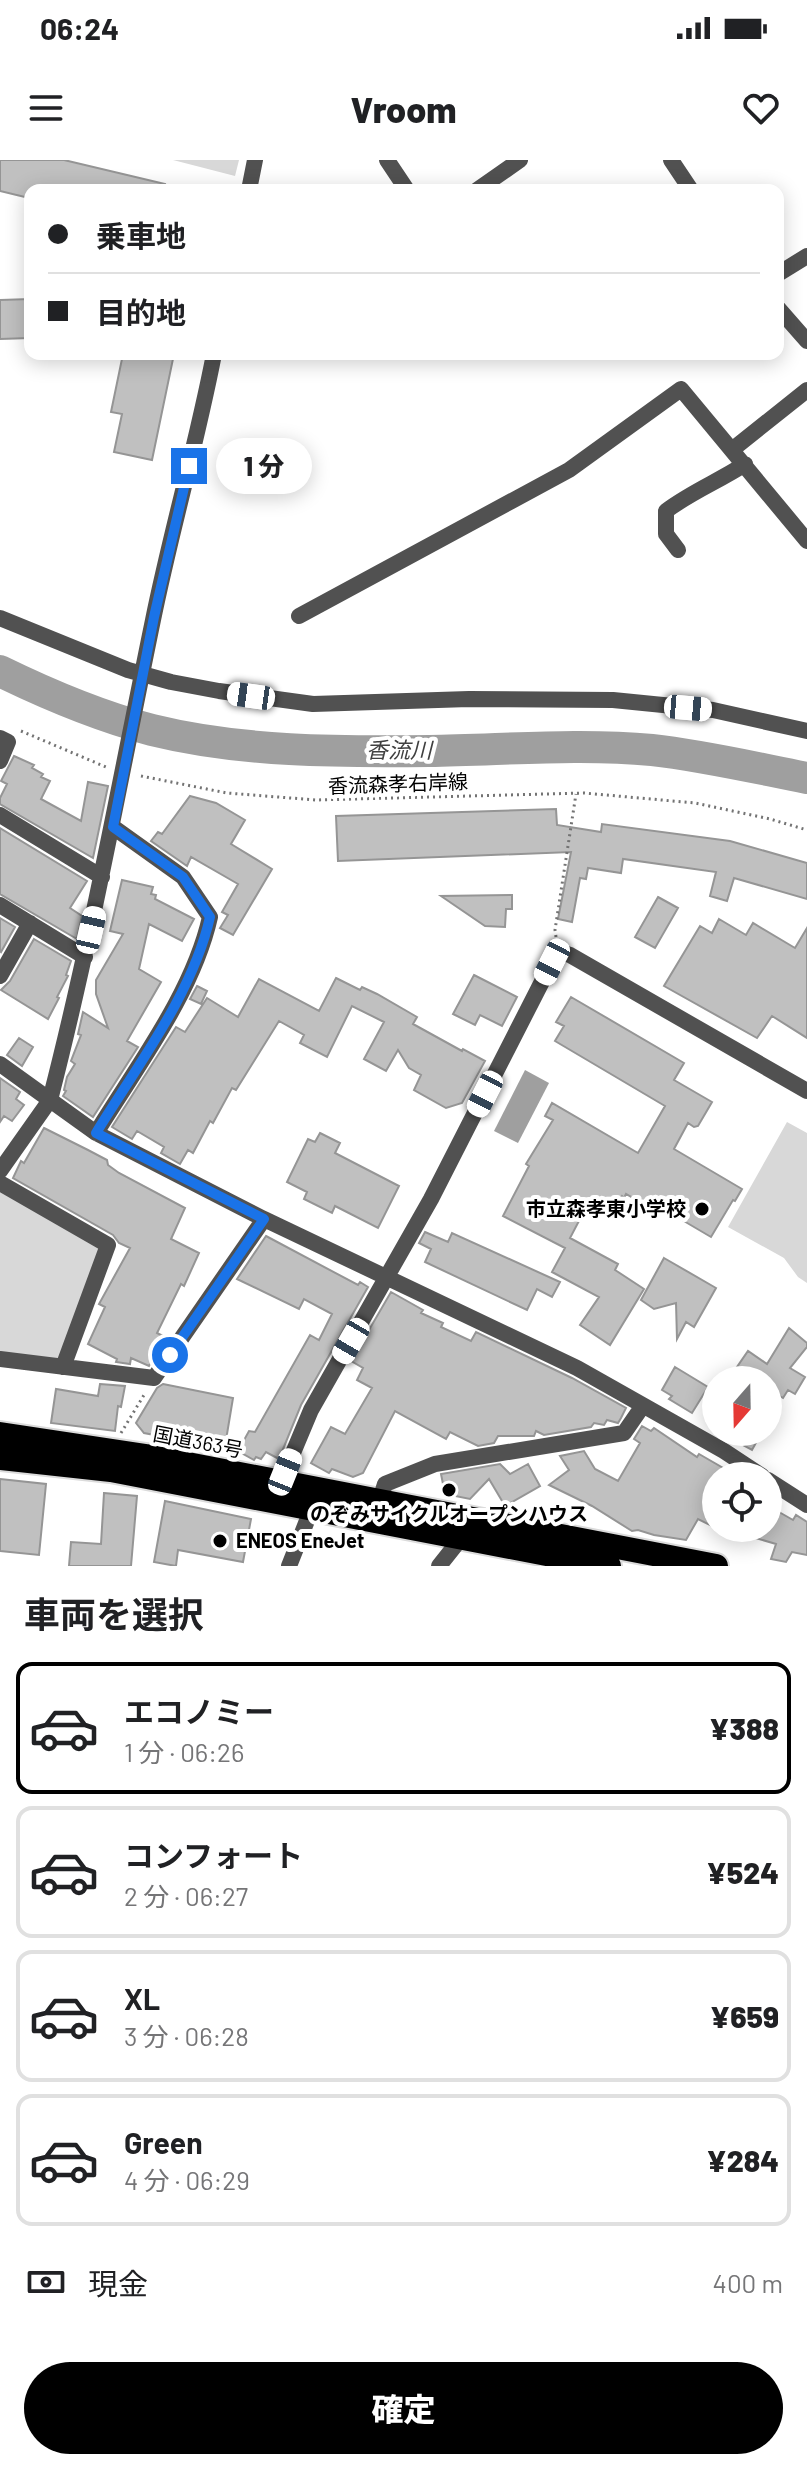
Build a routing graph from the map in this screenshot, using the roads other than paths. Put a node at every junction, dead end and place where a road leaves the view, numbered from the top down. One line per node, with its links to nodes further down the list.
1 (255, 160): 5 (street)
2 (387, 160): 6 (street)
3 (671, 160): 8 (street)
4 (513, 162): 7 (street)
5 (250, 184)
6 (403, 184)
7 (491, 184)
8 (687, 184)
9 (807, 256): 10 (street)
10 (784, 270)
11 (784, 315): 12 (street)
12 (807, 341)
13 (214, 360): 21 (street)
14 (807, 390): 15 (street)
15 (733, 449): 16 (street); 19 (street)
16 (745, 464): 17 (street); 18 (street)
17 (807, 541)
18 (678, 550)
19 (299, 616)
20 (0, 618): 21 (street)
21 (142, 677): 22 (street); 26 (street)
22 (807, 731)
23 (0, 738): 24 (street)
24 (0, 761)
25 (0, 815): 27 (street)
26 (113, 827): 27 (street); 35 (street)
27 (102, 877): 30 (street)
28 (0, 905): 29 (street)
29 (30, 923): 30 (street); 31 (street)
30 (85, 957): 34 (street)
31 (0, 976)
32 (0, 1064): 34 (street)
33 (807, 1091): 39 (street)
34 (50, 1100): 35 (street); 36 (street)
35 (96, 1133): 38 (street)
36 (0, 1171)
37 (0, 1183): 41 (street)
38 (264, 1219): 39 (street); 41 (street)
39 (386, 1277): 42 (street); 46 (street)
40 (0, 1359): 41 (street)
41 (63, 1367)
42 (642, 1407): 45 (street); 48 (street)
43 (0, 1434): 48 (highway, 国道363号)
44 (0, 1458): 50 (highway)
45 (741, 1462)
46 (285, 1472)
47 (782, 1489): 49 (street)
48 (379, 1503): 55 (highway, 国道363号)
49 (807, 1505)
50 (312, 1508): 51 (highway); 52 (street)
51 (462, 1537): 53 (street); 54 (highway)
52 (289, 1566)
53 (439, 1566)
54 (609, 1566)
55 (716, 1566)

